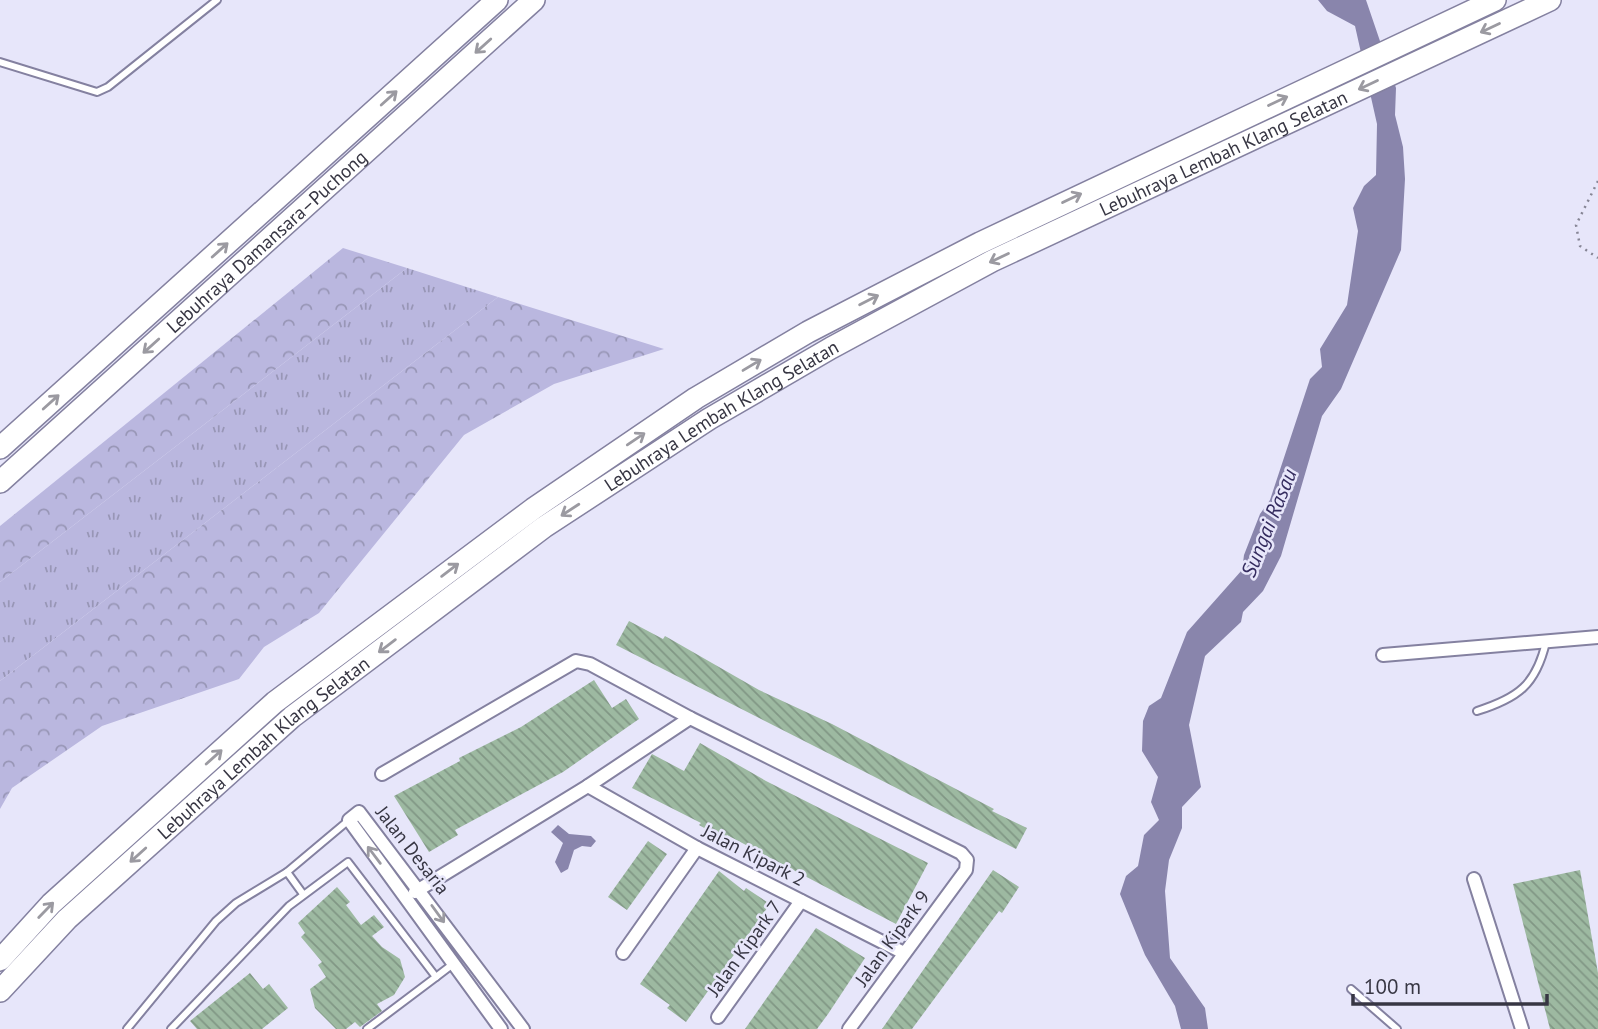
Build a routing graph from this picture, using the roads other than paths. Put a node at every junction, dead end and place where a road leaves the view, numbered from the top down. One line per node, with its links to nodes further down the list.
1 (217, 0): 6 (lane)
2 (497, 0): 7 (highway, Lebuhraya Damansara–Puchong, one-way to 2)
3 (534, 0): 8 (highway, Lebuhraya Damansara–Puchong, one-way to 8)
4 (1495, 0): 26 (highway, Lebuhraya Lembah Klang Selatan, one-way to 4)
5 (1550, 0): 30 (highway, Lebuhraya Lembah Klang Selatan, one-way to 30)
6 (0, 62)
7 (0, 448)
8 (0, 482)
9 (1598, 637): 10 (street)
10 (1546, 642): 11 (street); 12 (lane)
11 (1383, 655)
12 (1477, 711)
13 (690, 718): 14 (street); 15 (street); 25 (street, Jalan Kipark 9)
14 (382, 774)
15 (588, 786): 17 (street, Jalan Kipark 2); 20 (street)
16 (349, 821): 18 (lane); 20 (street, Jalan Desaria); 22 (street, Jalan Desaria, one-way to 16)
17 (698, 848): 23 (street, Jalan Kipark 2); 24 (street)
18 (286, 872): 21 (lane); 32 (lane)
19 (1474, 879): 39 (street)
20 (419, 888): 22 (street); 36 (street, Jalan Desaria, one-way to 36)
21 (303, 894): 28 (lane); 33 (lane)
22 (406, 898): 27 (street, Jalan Desaria)
23 (801, 901): 25 (street, Jalan Kipark 2); 31 (street, Jalan Kipark 7)
24 (623, 953)
25 (904, 953): 37 (street, Jalan Kipark 9)
26 (0, 960)
27 (453, 964): 28 (lane); 35 (street, Jalan Desaria)
28 (436, 977): 34 (lane)
29 (1351, 989): 38 (lane)
30 (0, 991)
31 (718, 1017)
32 (127, 1029)
33 (171, 1029)
34 (367, 1029)
35 (502, 1029)
36 (523, 1029)
37 (849, 1029)
38 (1397, 1029)
39 (1522, 1029)

